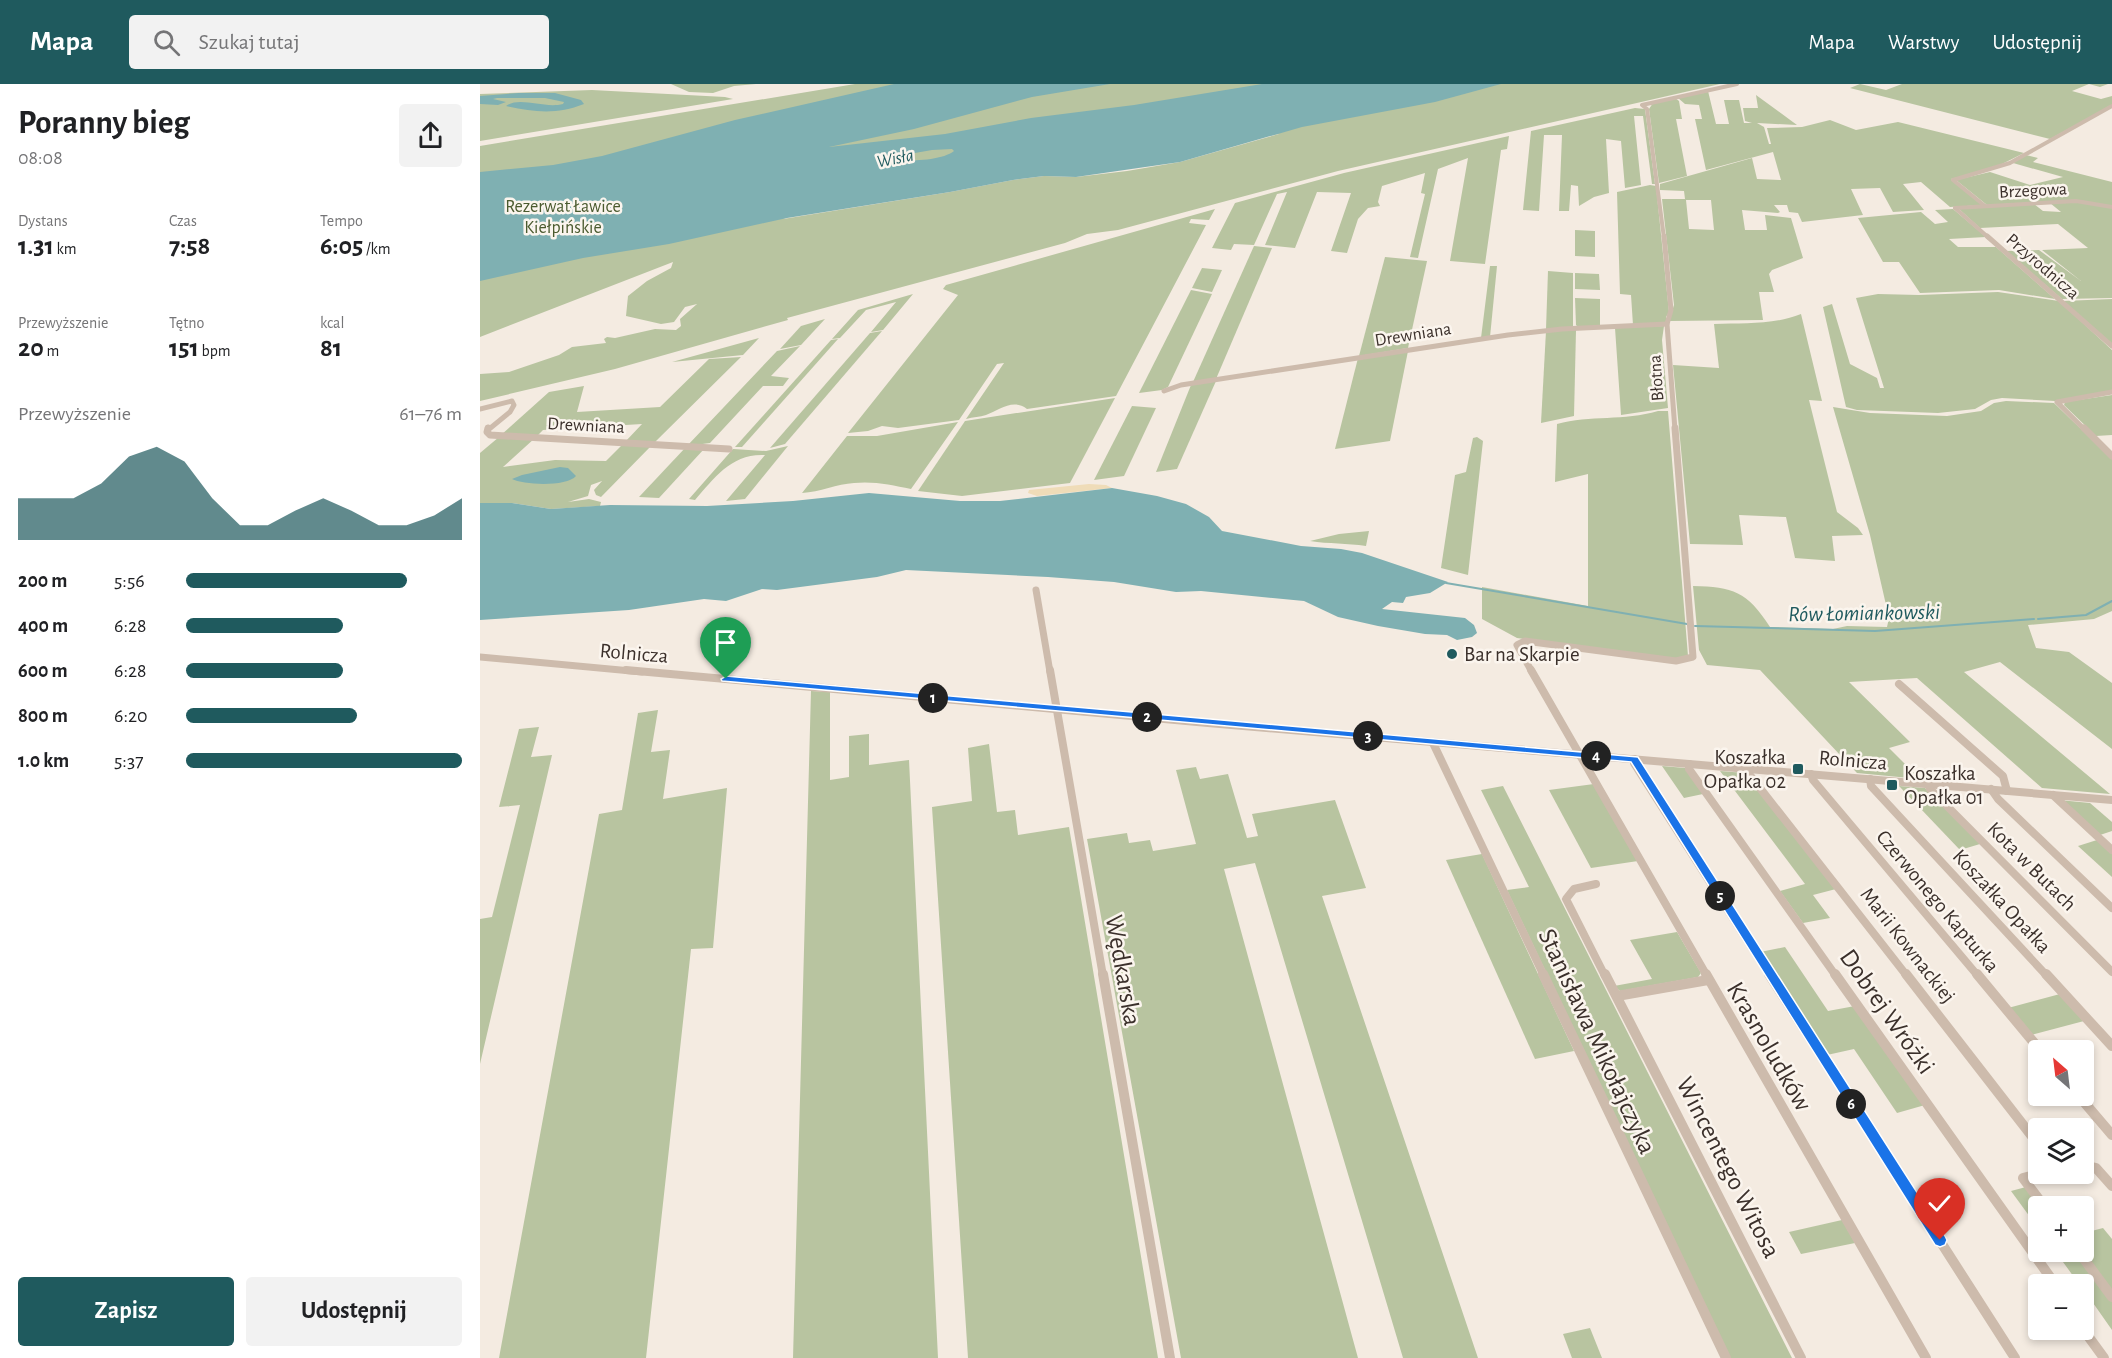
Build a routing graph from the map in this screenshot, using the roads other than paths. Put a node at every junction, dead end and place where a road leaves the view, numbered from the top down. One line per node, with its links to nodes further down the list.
1 (1737, 84): 6 (street, Błotna)
2 (2112, 106): 3 (street)
3 (1985, 206): 4 (street, Brzegowa); 5 (street, Brzegowa)
4 (2112, 207)
5 (1954, 208): 7 (street, Przyrodnicza)
6 (1667, 324): 8 (street, Drewniana); 14 (street, Błotna)
7 (2112, 346)
8 (1164, 390)
9 (2112, 392): 12 (street)
10 (480, 409): 11 (street, Drewniana)
11 (729, 449)
12 (2112, 456)
13 (1036, 590): 17 (street, Wędkarska)
14 (1694, 653): 19 (street, Krasnoludków)
15 (480, 657): 17 (street, Rolnicza)
16 (1899, 684): 27 (street)
17 (1056, 709): 18 (street, Rolnicza); 49 (street, Wędkarska)
18 (1433, 742): 19 (street, Rolnicza); 50 (street, Stanisława Mikołajczyka)
19 (1579, 755): 20 (street, Rolnicza); 34 (street, Krasnoludków)
20 (1634, 759): 21 (street, Rolnicza); 53 (street)
21 (1689, 764): 22 (street, Rolnicza); 46 (street, Dobrej Wróżki)
22 (1748, 769): 23 (street, Rolnicza); 39 (street, Marii Kownackiej)
23 (1811, 774): 24 (street, Rolnicza); 36 (street, Czerwonego Kapturka)
24 (1870, 779): 25 (street, Rolnicza); 37 (street, Koszałka Opałka)
25 (1928, 784): 26 (street, Rolnicza); 33 (street, Kota w Butach)
26 (1991, 789): 27 (street, Rolnicza); 32 (street)
27 (2007, 791): 28 (street, Rolnicza)
28 (2053, 795): 29 (street, Rolnicza); 30 (street)
29 (2112, 800)
30 (2112, 850)
31 (1596, 884): 35 (street, Wincentego Witosa)
32 (2112, 908)
33 (2112, 972)
34 (1707, 980): 35 (street); 52 (street, Krasnoludków)
35 (1617, 996): 51 (street, Wincentego Witosa)
36 (2032, 1040)
37 (2112, 1046)
38 (2087, 1106): 40 (street)
39 (2028, 1131)
40 (2112, 1135)
41 (2094, 1168): 43 (street)
42 (2028, 1177): 44 (street)
43 (2112, 1186)
44 (2036, 1196)
45 (2086, 1262): 47 (street)
46 (2048, 1274)
47 (2112, 1297)
48 (2091, 1340): 54 (street)
49 (1170, 1358)
50 (1726, 1358)
51 (1801, 1358)
52 (1926, 1358)
53 (2015, 1358)
54 (2104, 1358)

